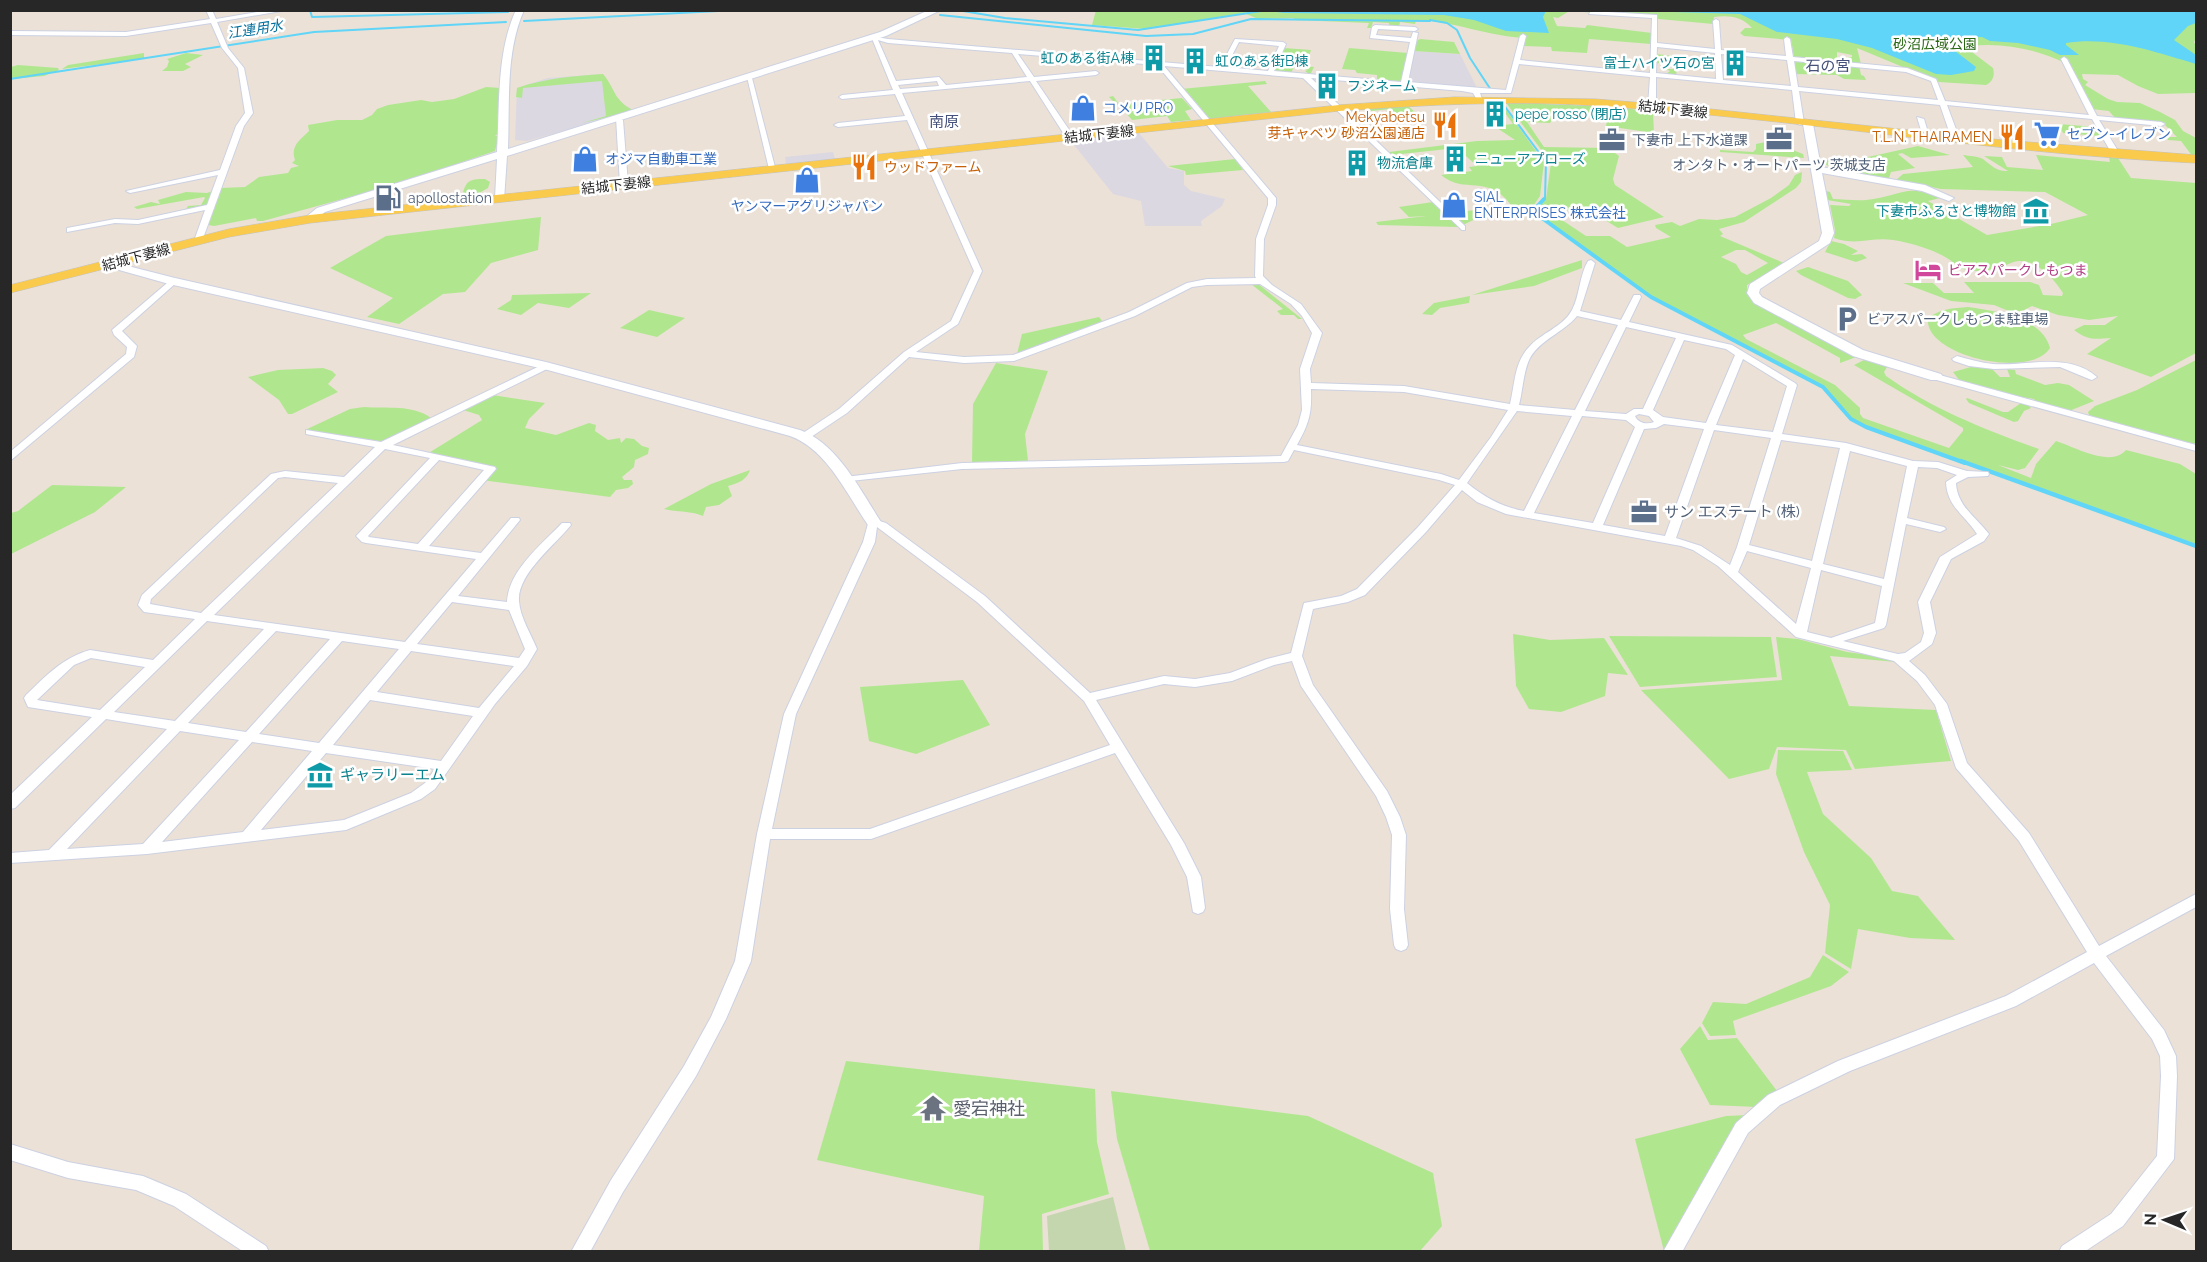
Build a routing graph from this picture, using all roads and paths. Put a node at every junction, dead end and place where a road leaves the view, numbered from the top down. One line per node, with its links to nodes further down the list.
1 (209, 10): 7 (street)
2 (284, 10): 7 (street)
3 (520, 10): 55 (street)
4 (937, 10): 10 (street)
5 (1591, 14): 13 (street)
6 (1716, 21): 14 (street)
7 (215, 22): 8 (street); 59 (street)
8 (10, 33)
9 (1523, 36): 18 (street)
10 (873, 37): 15 (street); 26 (street); 31 (street)
11 (1787, 39): 16 (street)
12 (1413, 40): 12 (street); 32 (street)
13 (1654, 45): 14 (street); 24 (street)
14 (1718, 51): 16 (street); 30 (street)
15 (1014, 52): 19 (street); 28 (street)
16 (1790, 58): 35 (street); 39 (street)
17 (2064, 59): 42 (street)
18 (1517, 62): 23 (street); 37 (street)
19 (1159, 64): 20 (street); 46 (street)
20 (1222, 69): 22 (street); 22 (street)
21 (1096, 73): 28 (street)
22 (1270, 74): 25 (street)
23 (1643, 74): 24 (street); 27 (street)
24 (1654, 75): 29 (street); 40 (street)
25 (1306, 76): 32 (street); 41 (street)
26 (749, 78): 45 (street); 57 (street)
27 (1633, 78)
28 (1032, 80): 34 (street); 50 (street)
29 (1700, 80): 30 (street); 33 (street)
30 (1720, 82): 35 (street)
31 (894, 83): 34 (street); 36 (street)
32 (1404, 84): 37 (street)
33 (1678, 84)
34 (944, 88): 36 (street)
35 (1795, 89): 39 (street); 47 (street)
36 (898, 92): 38 (street); 43 (street)
37 (1478, 95): 40 (main road, 結城下妻線); 41 (main road, 結城下妻線)
38 (842, 97)
39 (1942, 103): 42 (street); 52 (street)
40 (1652, 106): 47 (main road, 結城下妻線)
41 (1339, 108): 46 (main road, 結城下妻線); 66 (street)
42 (2094, 117): 48 (street); 54 (street)
43 (909, 118): 49 (street); 53 (street)
44 (1920, 119): 51 (street)
45 (619, 120): 55 (street); 60 (street)
46 (1207, 122): 50 (main road, 結城下妻線); 72 (street)
47 (1804, 124): 51 (main road, 結城下妻線); 58 (street)
48 (2161, 124)
49 (838, 125)
50 (1070, 137): 53 (main road, 結城下妻線)
51 (1927, 137): 52 (main road, 結城下妻線)
52 (1956, 140): 54 (main road, 結城下妻線)
53 (924, 152): 57 (main road, 結城下妻線); 78 (street)
54 (2116, 154): 56 (main road, 結城下妻線)
55 (503, 155): 62 (street); 65 (street)
56 (2196, 159)
57 (773, 169): 60 (main road, 結城下妻線)
58 (1816, 169): 63 (street); 82 (street)
59 (223, 172): 61 (street); 64 (street)
60 (624, 184): 62 (main road, 結城下妻線)
61 (130, 191)
62 (500, 198): 65 (main road, 結城下妻線)
63 (1949, 198)
64 (210, 207): 67 (street); 68 (street)
65 (310, 219): 68 (main road, 結城下妻線)
66 (1462, 228)
67 (70, 230)
68 (198, 241): 69 (main road, 結城下妻線)
69 (114, 263): 71 (street); 73 (main road, 結城下妻線)
70 (1591, 263): 75 (street)
71 (173, 281): 81 (street); 100 (street)
72 (1262, 281): 78 (street); 84 (street)
73 (10, 289)
74 (1637, 297): 76 (street)
75 (1575, 313): 76 (street); 85 (street)
76 (1624, 324): 77 (street); 87 (street)
77 (1681, 336): 79 (street); 86 (street)
78 (907, 354): 93 (street)
79 (1740, 354): 91 (street); 94 (street)
80 (1957, 359): 83 (street)
81 (546, 366): 93 (street); 95 (street)
82 (1936, 377): 98 (street)
83 (2092, 377)
84 (1306, 386): 85 (street); 97 (street)
85 (1514, 408): 87 (street); 106 (street)
86 (1647, 412): 88 (street); 89 (street)
87 (1579, 414): 88 (street); 107 (street)
88 (1629, 417): 90 (street)
89 (1659, 420): 90 (street); 91 (street)
90 (1641, 425): 112 (street)
91 (1710, 427): 94 (street); 114 (street)
92 (310, 432): 95 (street)
93 (804, 437): 105 (street)
94 (1777, 437): 96 (street); 116 (street)
95 (382, 446): 99 (street); 104 (street)
96 (1846, 446): 101 (street); 118 (street)
97 (1292, 447): 105 (street); 106 (street)
98 (2196, 448)
99 (437, 456): 115 (street); 115 (street)
100 (10, 458)
101 (1913, 464): 102 (street); 109 (street)
102 (1966, 474): 103 (street); 130 (street)
103 (1984, 474)
104 (344, 480): 123 (street); 123 (street)
105 (845, 480): 110 (street)
106 (1462, 484): 107 (street); 129 (street)
107 (1527, 516): 112 (street)
108 (515, 520): 117 (street)
109 (1902, 520): 113 (street); 120 (street)
110 (873, 522): 134 (street); 143 (street)
111 (566, 525): 122 (street)
112 (1598, 526): 114 (street)
113 (1940, 529)
114 (1670, 539): 119 (street)
115 (421, 548): 117 (street)
116 (1743, 548): 118 (street); 119 (street)
117 (483, 557): 121 (street)
118 (1815, 565): 120 (street); 125 (street)
119 (1732, 573): 125 (street)
120 (1889, 584): 127 (street)
121 (449, 598): 122 (street); 128 (street)
122 (515, 607): 131 (street)
123 (203, 618): 124 (street); 132 (street)
124 (273, 627): 126 (street); 137 (street)
125 (1800, 634): 127 (street)
126 (340, 636): 128 (street); 138 (street)
127 (1832, 643): 130 (street)
128 (410, 645): 131 (street); 133 (street)
129 (1296, 656): 134 (street); 150 (street)
130 (1898, 658): 151 (street)
131 (523, 663): 135 (street)
132 (155, 664): 136 (street); 136 (street)
133 (367, 695): 135 (street); 140 (street)
134 (1088, 698): 139 (street)
135 (482, 713): 141 (street)
136 (103, 716): 137 (street); 142 (street)
137 (178, 726): 138 (street); 146 (street)
138 (248, 737): 140 (street); 145 (street)
139 (1117, 748): 143 (street); 149 (street)
140 (322, 749): 141 (street); 144 (street)
141 (444, 766): 144 (street)
142 (10, 804)
143 (764, 834): 154 (street)
144 (247, 837): 145 (street)
145 (147, 849): 146 (street)
146 (53, 855): 147 (street)
147 (10, 858)
148 (2196, 900): 151 (street)
149 (1198, 908)
150 (1401, 945)
151 (2097, 956): 155 (street); 156 (street)
152 (10, 1152): 153 (street)
153 (260, 1251)
154 (580, 1251)
155 (1672, 1251)
156 (2068, 1251)

